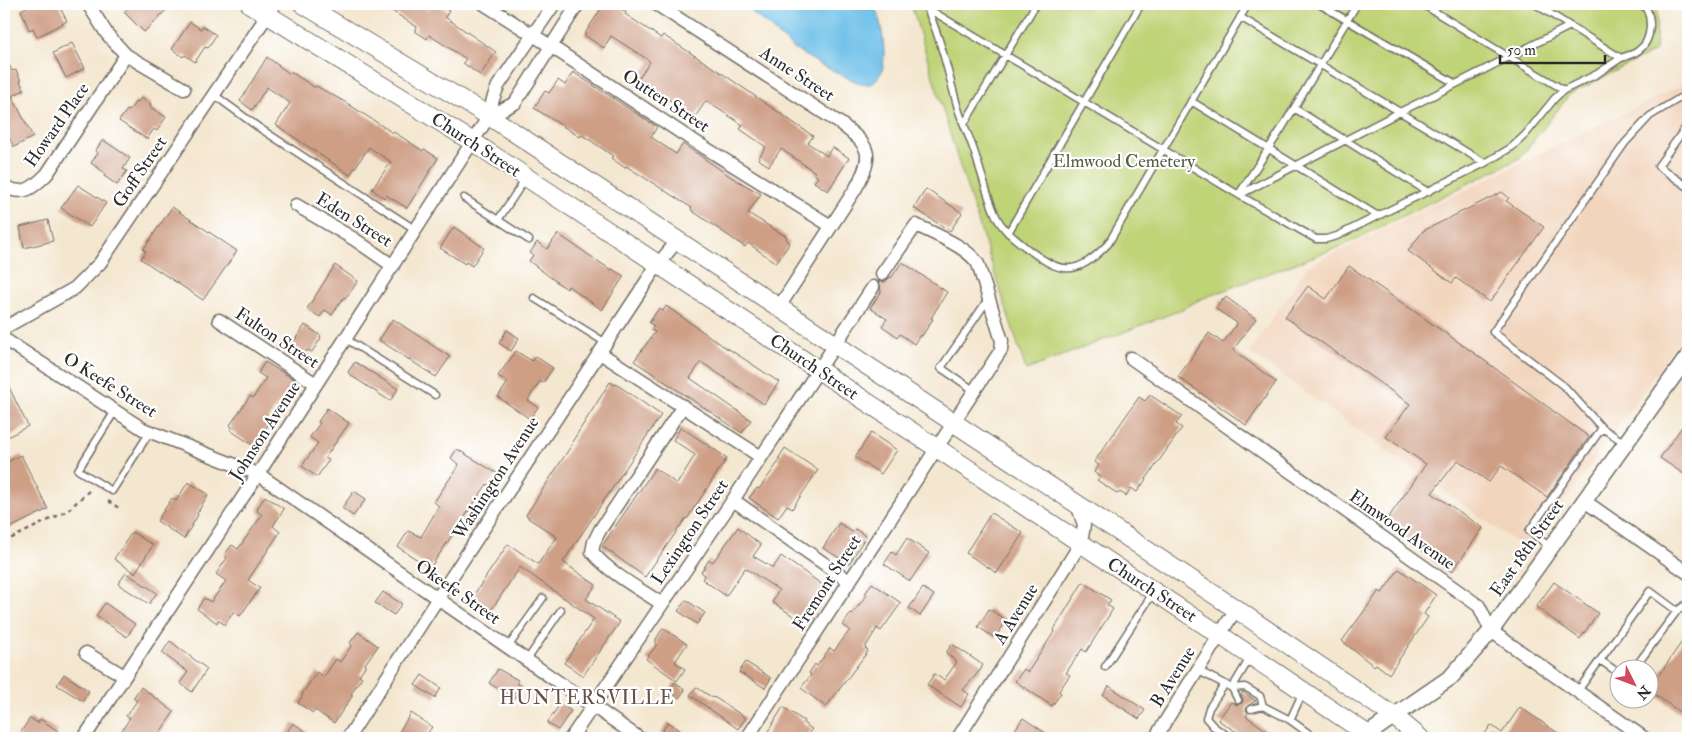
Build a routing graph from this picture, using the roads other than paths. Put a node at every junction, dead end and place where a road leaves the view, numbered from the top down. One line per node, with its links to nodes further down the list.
1 (88, 4): 23 (street)
2 (250, 4): 17 (main road, Church Street)
3 (303, 4): 37 (main road, Church Street)
4 (484, 4): 21 (street, Outten Street)
5 (554, 4): 21 (street)
6 (578, 4): 22 (street)
7 (656, 4): 55 (street, Anne Street)
8 (1036, 4): 24 (lane)
9 (1141, 4): 33 (lane)
10 (1248, 4): 18 (lane)
11 (1319, 4): 19 (lane)
12 (1357, 4): 19 (lane)
13 (1422, 4): 25 (lane)
14 (1535, 4): 20 (lane)
15 (1644, 4): 26 (lane)
16 (928, 5): 24 (lane); 38 (lane)
17 (270, 9): 32 (street, Goff Street); 41 (main road, Church Street)
18 (1240, 17): 27 (lane); 34 (lane)
19 (1347, 20): 27 (lane); 28 (lane)
20 (1570, 26): 25 (lane); 26 (lane)
21 (532, 35): 22 (street, Outten Street); 37 (street)
22 (552, 46): 37 (street); 55 (street, Outten Street)
23 (126, 55): 29 (street); 47 (street, Howard Place)
24 (1006, 55): 33 (lane); 38 (lane)
25 (1509, 57): 28 (lane); 30 (lane)
26 (1621, 58): 30 (lane)
27 (1320, 65): 35 (lane); 36 (lane)
28 (1456, 84): 36 (lane)
29 (184, 89)
30 (1564, 90): 44 (lane)
31 (1688, 93): 82 (lane)
32 (213, 94): 56 (lane); 68 (street, Goff Street)
33 (1084, 101): 42 (lane); 57 (lane)
34 (1191, 101): 42 (lane); 43 (lane)
35 (1294, 108): 40 (lane); 43 (lane)
36 (1400, 112): 40 (lane); 44 (lane)
37 (489, 116): 41 (street, Johnson Avenue); 59 (main road, Church Street)
38 (964, 124): 57 (lane)
39 (1688, 124): 48 (lane)
40 (1345, 140): 45 (lane); 49 (lane)
41 (473, 142): 46 (main road, Church Street); 56 (street, Johnson Avenue)
42 (1164, 149): 50 (lane); 57 (lane)
43 (1269, 149): 45 (lane); 50 (lane)
44 (1485, 163): 49 (lane)
45 (1296, 166): 50 (lane); 53 (lane)
46 (526, 177): 54 (lane); 60 (main road, Church Street)
47 (4, 186)
48 (1688, 187)
49 (1428, 192): 53 (lane)
50 (1239, 195): 53 (lane)
51 (464, 198): 54 (lane)
52 (296, 205): 61 (street, Eden Street)
53 (1378, 216)
54 (498, 220): 58 (lane)
55 (831, 226): 66 (street, Anne Street)
56 (416, 230): 61 (street, Johnson Avenue)
57 (1008, 233)
58 (529, 240)
59 (678, 240): 60 (street, Washington Avenue); 66 (main road, Church Street)
60 (658, 264): 72 (street, Washington Avenue); 75 (main road, Church Street)
61 (393, 266): 70 (street, Johnson Avenue)
62 (882, 274): 64 (street, Fremont Street)
63 (873, 287): 71 (street, Lexington Street)
64 (989, 297): 77 (street, Fremont Street); 77 (lane)
65 (534, 298): 72 (lane)
66 (779, 307): 71 (main road, Church Street)
67 (219, 320): 76 (street, Fulton Street)
68 (4, 328)
69 (4, 338): 80 (street, O Keefe Street)
70 (346, 339): 76 (street, Johnson Avenue); 78 (lane)
71 (836, 344): 75 (street, Lexington Street); 81 (main road, Church Street)
72 (603, 348): 79 (street); 97 (street, Washington Avenue)
73 (1688, 356): 84 (street, East 18th Street)
74 (1131, 358): 103 (street, Elmwood Avenue)
75 (818, 370): 85 (main road, Church Street); 86 (street, Lexington Street)
76 (316, 384): 87 (street, Johnson Avenue)
77 (975, 391): 81 (street, Fremont Street)
78 (435, 395)
79 (683, 406): 86 (street); 99 (street)
80 (115, 411): 83 (street, O Keefe Street); 83 (lane)
81 (954, 422): 85 (street, Fremont Street); 90 (main road, Church Street)
82 (1602, 428): 84 (lane); 92 (lane)
83 (150, 432): 87 (street, O Keefe Street)
84 (1625, 443): 89 (street, East 18th Street)
85 (936, 448): 91 (main road, Church Street); 94 (street, Fremont Street)
86 (761, 456): 88 (street, Lexington Street)
87 (258, 474): 97 (street, Okeefe Street); 114 (street, Johnson Avenue)
88 (732, 500): 94 (street); 99 (street, Lexington Street)
89 (1583, 500): 92 (street, East 18th Street); 93 (street)
90 (1077, 504): 91 (street, A Avenue); 100 (main road, Church Street)
91 (1081, 544): 95 (main road, Church Street); 131 (street, A Avenue)
92 (1550, 547): 103 (street, East 18th Street)
93 (1688, 573)
94 (849, 581): 130 (street, Fremont Street)
95 (1154, 592): 104 (main road, Church Street); 111 (lane)
96 (543, 598): 105 (lane)
97 (438, 599): 105 (street, Okeefe Street); 127 (street, Washington Avenue)
98 (1688, 603): 102 (lane)
99 (662, 604): 120 (street, Lexington Street)
100 (1236, 609): 104 (street, B Avenue); 123 (main road, Church Street)
101 (561, 610): 108 (lane)
102 (1677, 611): 109 (lane); 110 (lane)
103 (1491, 631): 118 (street, Elmwood Avenue); 123 (street, East 18th Street)
104 (1220, 635): 107 (main road, Church Street); 113 (street, B Avenue)
105 (508, 647): 108 (street, Okeefe Street)
106 (86, 653): 114 (street)
107 (1252, 656): 116 (lane); 117 (main road, Church Street)
108 (526, 660): 120 (street, Okeefe Street)
109 (1600, 660): 112 (lane); 118 (lane)
110 (1640, 660)
111 (1105, 667)
112 (1610, 667)
113 (1197, 670): 115 (lane); 132 (street, B Avenue)
114 (124, 676): 126 (street, Johnson Avenue)
115 (1225, 684): 116 (lane); 133 (lane)
116 (1232, 688): 119 (lane); 121 (lane)
117 (1304, 691): 124 (lane); 125 (main road, Church Street)
118 (1577, 692): 136 (street, Elmwood Avenue)
119 (1238, 700)
120 (592, 706): 128 (street, Lexington Street); 129 (street, Okeefe Street)
121 (1263, 706): 122 (lane); 124 (lane)
122 (1251, 709)
123 (1395, 716): 125 (street, East 18th Street); 135 (main road, Church Street)
124 (1290, 720): 134 (lane)
125 (1369, 737)
126 (84, 738)
127 (348, 738)
128 (571, 738)
129 (639, 738)
130 (747, 738)
131 (958, 738)
132 (1155, 738)
133 (1231, 738)
134 (1315, 738)
135 (1420, 738)
136 (1644, 738)

